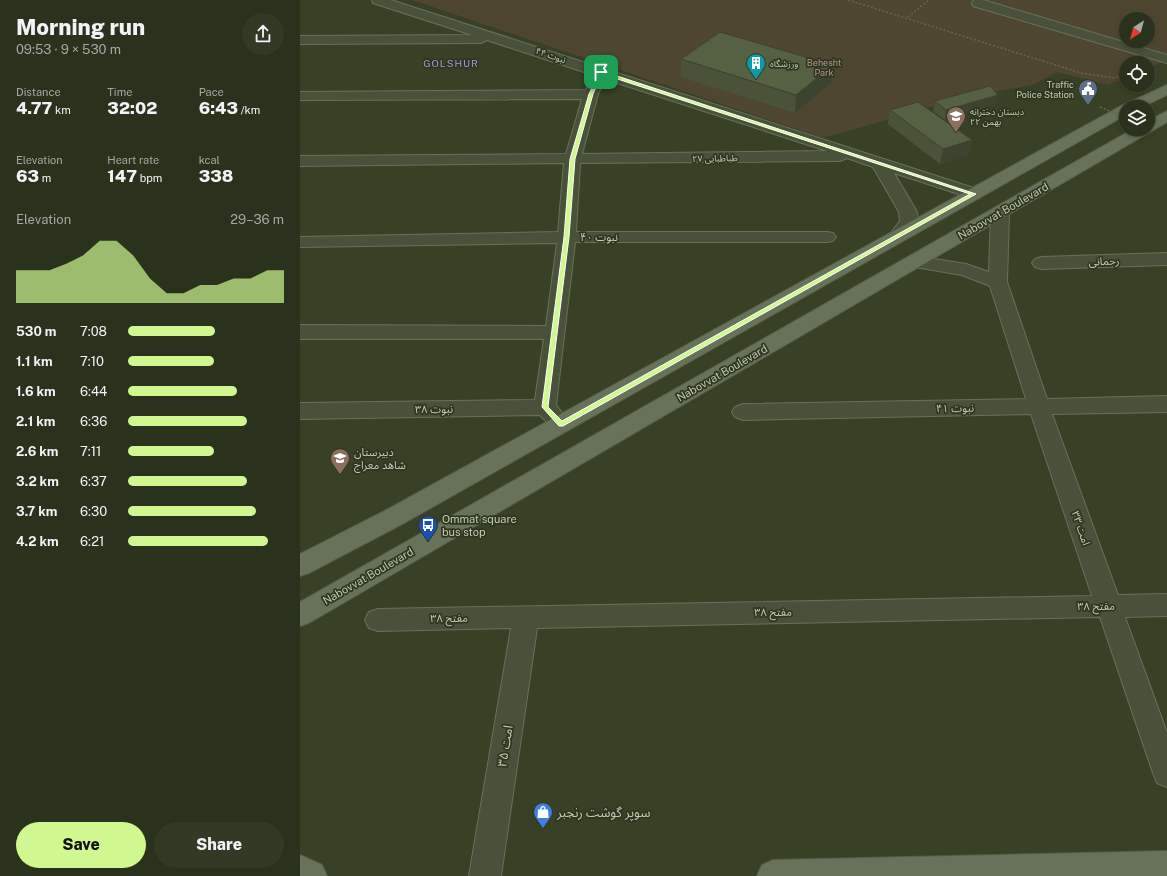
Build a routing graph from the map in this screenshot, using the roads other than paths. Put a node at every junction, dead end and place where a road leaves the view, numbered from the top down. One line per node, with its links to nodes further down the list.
1 (378, 0): 3 (street, نبوت ۴۴)
2 (978, 3): 5 (street)
3 (500, 39): 4 (street); 6 (street, نبوت ۴۴)
4 (300, 40)
5 (1167, 59)
6 (601, 72): 8 (street); 15 (street, نبوت ۴۴)
7 (1167, 89): 10 (main road)
8 (591, 94): 9 (street); 16 (street)
9 (300, 96)
10 (1144, 100)
11 (1119, 113): 19 (main road)
12 (1167, 116): 13 (main road)
13 (1155, 122)
14 (1132, 136): 20 (main road, Nabovvat Boulevard)
15 (857, 156): 16 (street, طباطبایی ۲۷); 18 (street, نبوت ۴۴)
16 (572, 159): 17 (street, طباطبایی ۲۷); 22 (street)
17 (300, 161)
18 (880, 164): 19 (street, نبوت ۴۴); 21 (street)
19 (974, 194): 21 (main road)
20 (1000, 212): 26 (main road, Nabovvat Boulevard); 28 (street, امت ۳۳)
21 (899, 234): 36 (main road)
22 (567, 237): 23 (street, نبوت ۴۰); 24 (street, نبوت ۴۰); 30 (street)
23 (827, 237)
24 (300, 242)
25 (1167, 259): 27 (street, رحمانی)
26 (915, 262): 28 (street); 40 (main road, Nabovvat Boulevard)
27 (1041, 263)
28 (998, 282): 32 (street, امت ۳۳)
29 (300, 332): 30 (street)
30 (554, 333): 33 (street)
31 (1167, 404): 32 (street, نبوت ۴۱)
32 (1039, 406): 35 (street, نبوت ۴۱); 39 (street, امت ۳۳)
33 (545, 407): 34 (street, نبوت ۳۸); 36 (street)
34 (300, 411)
35 (743, 412)
36 (561, 424): 37 (main road)
37 (300, 566)
38 (1167, 605): 39 (street, مفتح ۳۸)
39 (1108, 606): 41 (street, مفتح ۳۸); 43 (street, امت ۳۳)
40 (300, 615)
41 (526, 617): 42 (street, مفتح ۳۸); 47 (street, امت ۳۵)
42 (378, 620)
43 (1167, 773)
44 (1167, 866): 48 (main road)
45 (300, 871): 46 (main road)
46 (311, 876)
47 (485, 876)
48 (773, 876)

